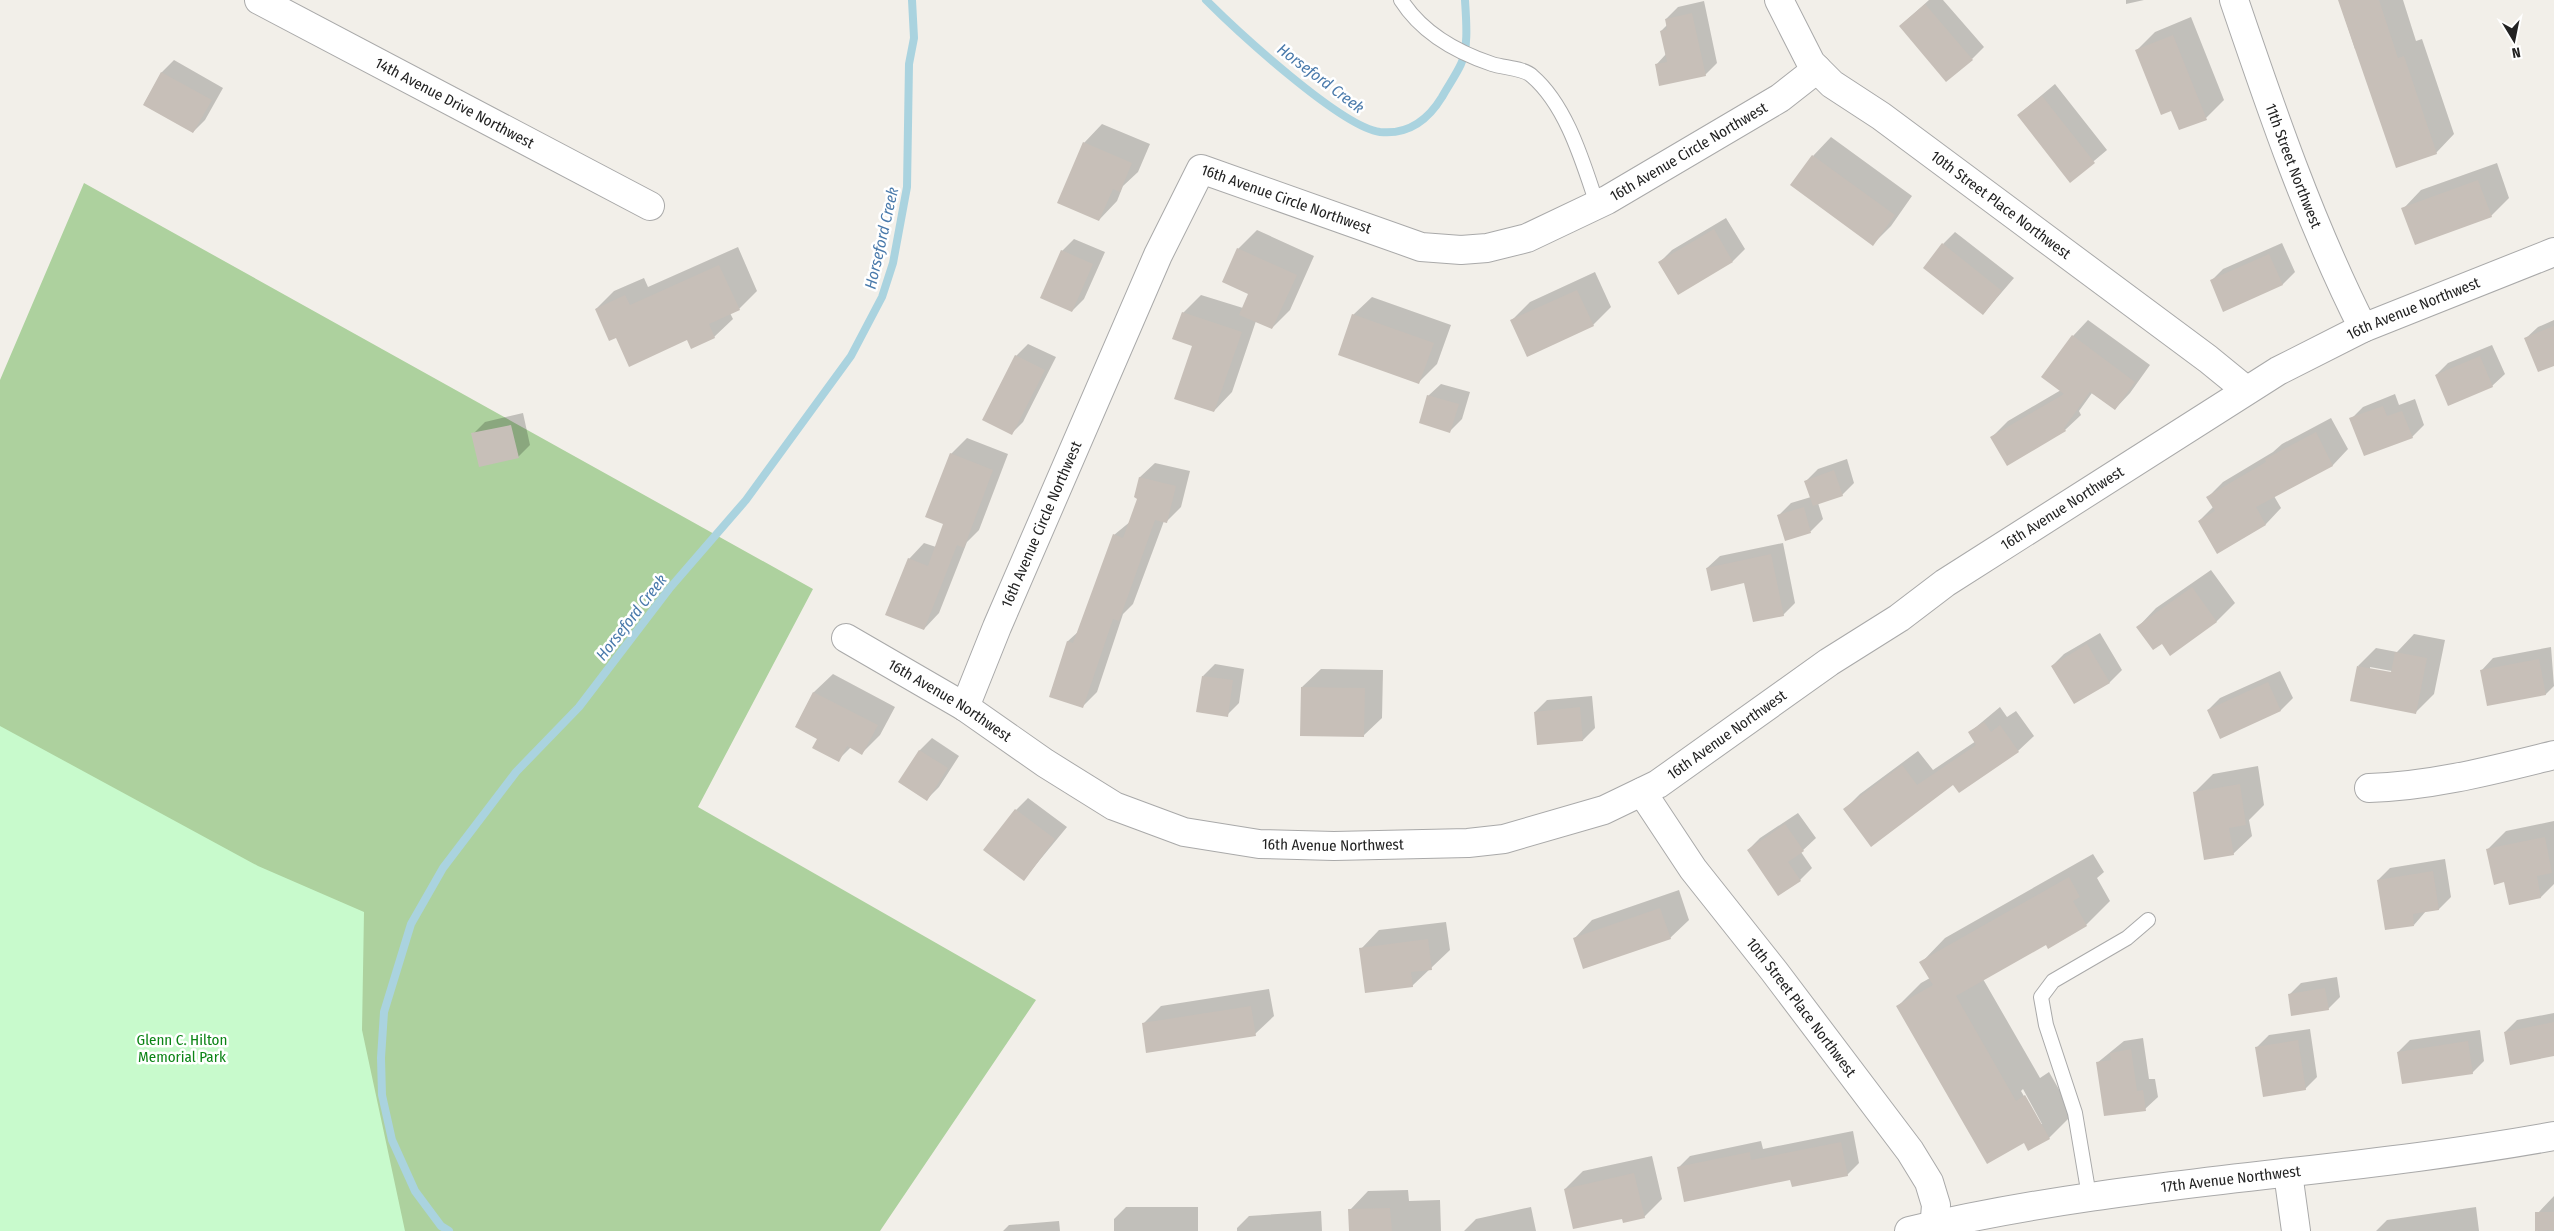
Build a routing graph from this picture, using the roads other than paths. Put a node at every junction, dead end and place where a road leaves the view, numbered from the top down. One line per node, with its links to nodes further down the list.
1 (260, 0): 7 (street, 14th Avenue Drive Northwest)
2 (1401, 0): 6 (lane)
3 (1779, 0): 5 (street, 10th Street Place Northwest)
4 (2234, 0): 9 (street, 11th Street Northwest)
5 (1817, 68): 6 (street, 16th Avenue Circle Northwest); 10 (street, 10th Street Place Northwest)
6 (1597, 204): 12 (street, 16th Avenue Circle Northwest)
7 (650, 206)
8 (2554, 252): 9 (street, 16th Avenue Northwest)
9 (2363, 328): 10 (street, 16th Avenue Northwest)
10 (2246, 390): 15 (street, 16th Avenue Northwest)
11 (846, 638): 12 (street, 16th Avenue Northwest)
12 (965, 707): 15 (street, 16th Avenue Northwest)
13 (2554, 755): 14 (street)
14 (2369, 788)
15 (1642, 792): 20 (street, 10th Street Place Northwest)
16 (2148, 920): 19 (lane)
17 (2554, 1136): 18 (street, 17th Avenue Northwest)
18 (2288, 1173): 19 (street, 17th Avenue Northwest); 21 (street)
19 (2090, 1196): 20 (street, 17th Avenue Northwest)
20 (1925, 1229)
21 (2296, 1231)

